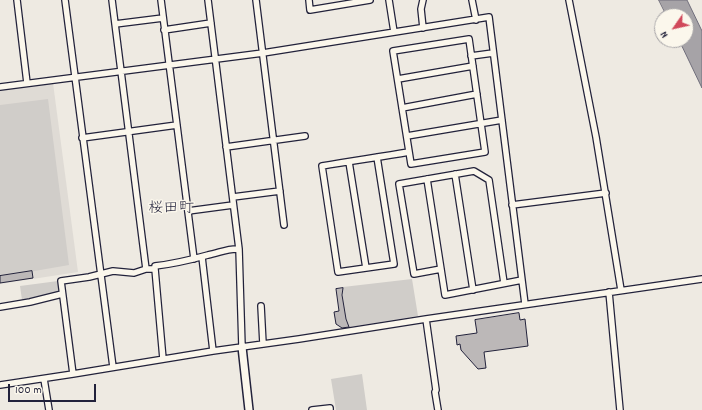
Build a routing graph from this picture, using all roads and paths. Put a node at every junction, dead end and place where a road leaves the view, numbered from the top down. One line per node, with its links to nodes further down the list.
1 (17, 0): 29 (street)
2 (65, 0): 27 (street)
3 (112, 0): 16 (street)
4 (161, 0): 13 (street)
5 (208, 0): 15 (street)
6 (256, 0): 20 (street)
7 (309, 0): 8 (street)
8 (370, 0)
9 (388, 0): 19 (street)
10 (423, 0): 17 (street)
11 (472, 0): 14 (street)
12 (569, 0): 48 (street)
13 (163, 18): 16 (street); 18 (street)
14 (476, 20): 17 (street); 21 (street)
15 (211, 23): 18 (street); 23 (street)
16 (115, 24): 26 (street)
17 (423, 28): 19 (street)
18 (164, 30): 24 (street)
19 (394, 32): 20 (street)
20 (263, 53): 23 (street); 40 (street)
21 (493, 53): 22 (street); 33 (street)
22 (471, 56): 25 (street); 28 (street)
23 (215, 58): 24 (street); 41 (street)
24 (169, 64): 26 (street); 35 (street)
25 (473, 66): 28 (street); 31 (street)
26 (121, 71): 27 (street); 36 (street)
27 (74, 77): 29 (street); 39 (street)
28 (398, 78): 32 (street)
29 (27, 83): 30 (street)
30 (0, 87)
31 (477, 94): 32 (street); 34 (street)
32 (402, 108): 38 (street)
33 (502, 120): 34 (street); 51 (street)
34 (481, 124): 38 (street); 42 (street)
35 (177, 125): 36 (street); 52 (street)
36 (129, 132): 39 (street); 58 (street)
37 (305, 136): 40 (street)
38 (407, 136): 42 (street)
39 (82, 138): 61 (street)
40 (274, 140): 41 (street); 47 (street)
41 (226, 147): 49 (street)
42 (409, 152): 43 (street)
43 (377, 157): 44 (street); 57 (street)
44 (349, 162): 57 (street); 57 (street)
45 (455, 174): 46 (street); 64 (street); 65 (street)
46 (427, 179): 60 (street); 60 (street)
47 (280, 191): 49 (street); 53 (street)
48 (606, 194): 51 (street); 66 (street)
49 (233, 197): 50 (street)
50 (233, 205): 52 (street); 54 (street)
51 (512, 205): 63 (street)
52 (188, 211): 56 (street)
53 (284, 225)
54 (239, 249): 55 (street); 74 (street)
55 (202, 257): 56 (street); 75 (street)
56 (194, 259): 59 (street)
57 (366, 268)
58 (146, 269): 59 (street); 61 (street)
59 (155, 269): 76 (street)
60 (441, 269): 65 (street)
61 (101, 274): 68 (street); 77 (street)
62 (702, 279): 66 (street)
63 (522, 280): 64 (street); 69 (street)
64 (504, 283): 65 (street)
65 (473, 290)
66 (621, 290): 67 (street)
67 (610, 292): 69 (street); 87 (street)
68 (62, 294): 71 (street); 78 (street)
69 (525, 304): 72 (street)
70 (261, 306): 73 (street)
71 (0, 307)
72 (426, 319): 73 (street); 86 (street)
73 (263, 344): 74 (street)
74 (242, 347): 75 (street); 83 (street)
75 (213, 351): 76 (street)
76 (163, 359): 77 (street)
77 (113, 367): 78 (street)
78 (73, 374): 79 (street)
79 (44, 379): 80 (street); 81 (street)
80 (0, 385)
81 (49, 410)
82 (244, 410): 83 (street)
83 (249, 410)
84 (312, 410): 85 (street)
85 (330, 410)
86 (438, 410)
87 (620, 410)

